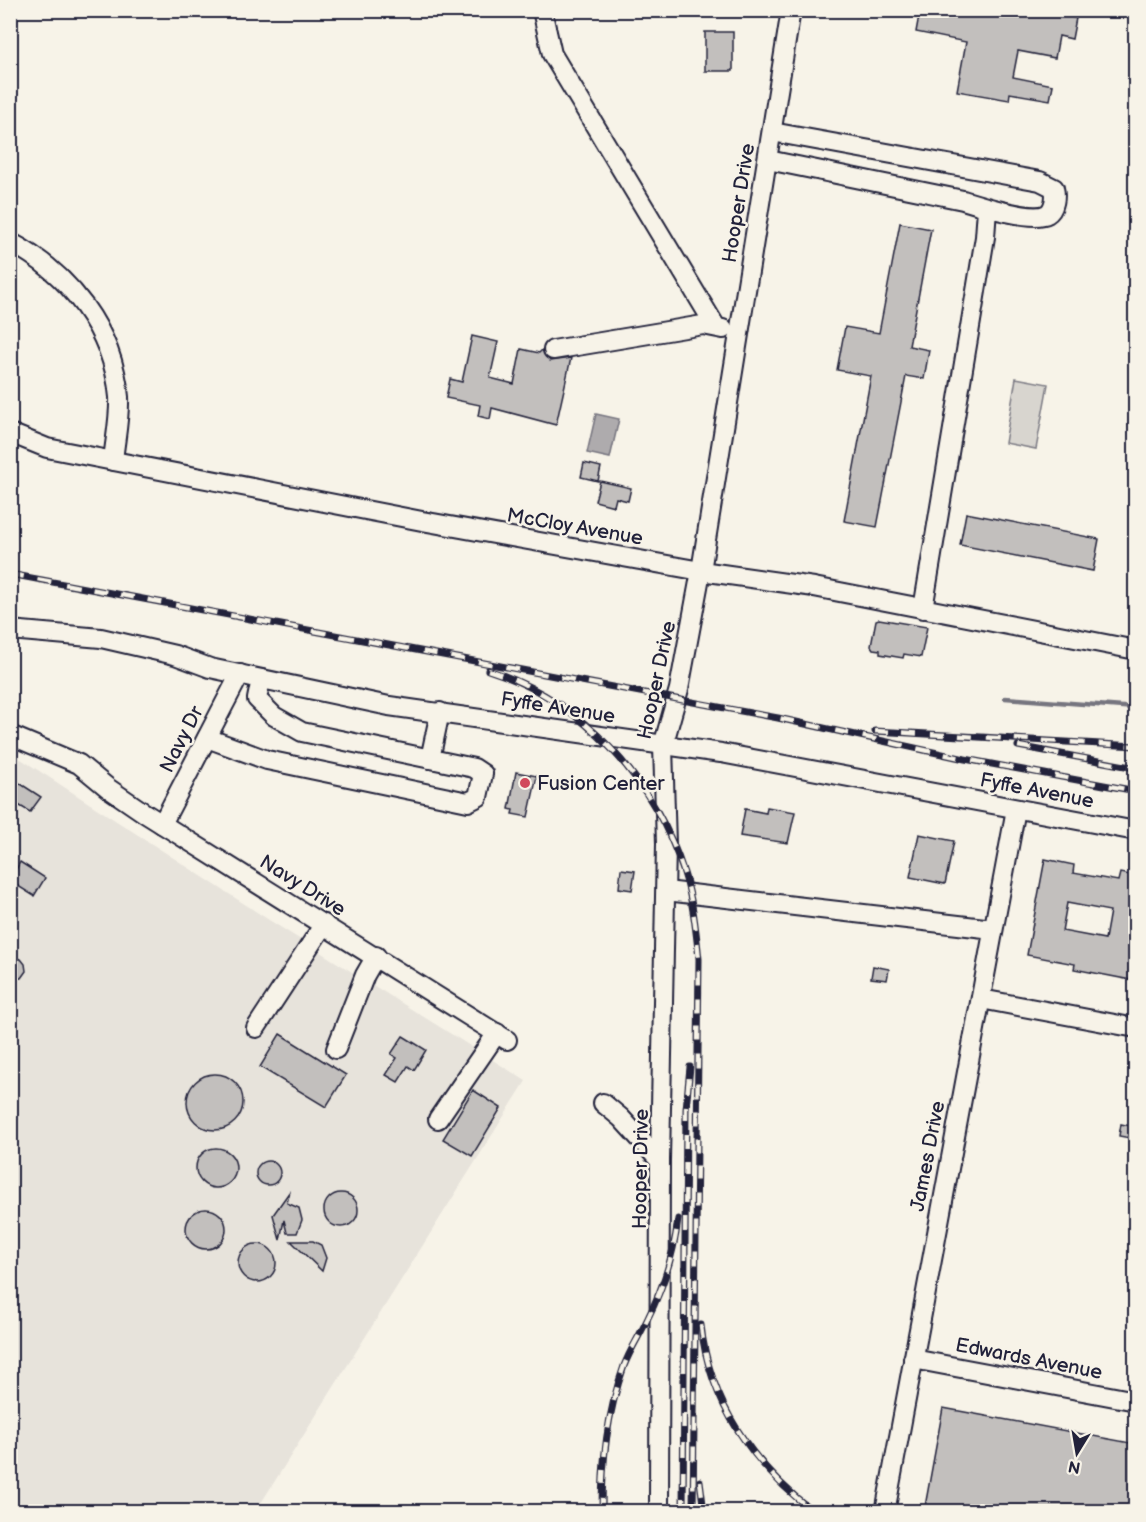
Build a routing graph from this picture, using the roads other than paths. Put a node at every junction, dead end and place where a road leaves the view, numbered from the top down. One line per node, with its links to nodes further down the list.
1 (542, 10): 7 (street)
2 (791, 10): 3 (street, Hooper Drive)
3 (772, 132): 4 (street, Hooper Drive); 5 (street)
4 (768, 160): 5 (street); 8 (street, Hooper Drive)
5 (987, 209): 13 (street)
6 (10, 242): 11 (street)
7 (716, 327): 8 (street); 9 (street)
8 (740, 336): 12 (street, Hooper Drive)
9 (553, 350)
10 (10, 433): 11 (street, McCloy Avenue)
11 (113, 461): 12 (street, McCloy Avenue)
12 (701, 571): 13 (street, McCloy Avenue); 21 (street, Hooper Drive)
13 (923, 609): 15 (street, McCloy Avenue)
14 (10, 630): 16 (street, Fyffe Avenue)
15 (1136, 650)
16 (240, 674): 17 (street, Fyffe Avenue); 20 (street, Navy Dr)
17 (261, 679): 18 (street, Fyffe Avenue); 22 (street)
18 (440, 712): 21 (street, Fyffe Avenue); 22 (street)
19 (10, 735): 24 (street, Navy Drive)
20 (207, 738): 22 (street); 24 (street, Navy Dr)
21 (663, 746): 23 (street, Fyffe Avenue); 26 (street, Hooper Drive)
22 (430, 759)
23 (1016, 809): 25 (street, Fyffe Avenue); 28 (street, James Drive)
24 (162, 824): 27 (street, Navy Drive)
25 (1136, 831)
26 (666, 891): 28 (street); 36 (street, Hooper Drive)
27 (324, 924): 29 (street, Navy Drive); 31 (street)
28 (993, 929): 30 (street, James Drive)
29 (376, 956): 33 (street); 35 (street, Navy Drive)
30 (981, 999): 32 (street); 37 (street, James Drive)
31 (256, 1028)
32 (1136, 1028)
33 (336, 1049)
34 (603, 1103): 36 (street)
35 (438, 1119)
36 (660, 1161): 39 (street, Hooper Drive)
37 (913, 1359): 38 (street, Edwards Avenue); 40 (street, James Drive)
38 (1136, 1401)
39 (659, 1512)
40 (885, 1512)

